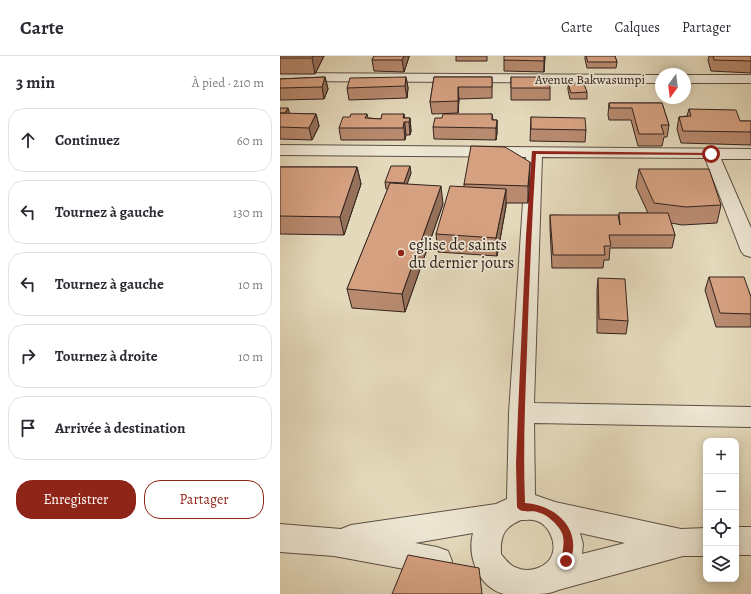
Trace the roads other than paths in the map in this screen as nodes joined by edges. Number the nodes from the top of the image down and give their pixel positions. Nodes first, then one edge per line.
1 (280, 77) edge
2 (655, 79) edge
3 (691, 79) edge
4 (751, 79) edge
5 (280, 150) edge
6 (534, 152) junction
7 (711, 154) junction
8 (751, 154) edge
9 (751, 251) edge
10 (521, 413) junction
11 (751, 417) edge
12 (511, 511) junction
13 (552, 514) junction
14 (280, 538) edge
15 (739, 541) edge
16 (751, 541) edge
17 (334, 542) junction
18 (694, 542) edge
19 (494, 571) junction
20 (556, 576) junction
21 (525, 590) edge

1 - 2 street, Avenue Bakwasumpi
3 - 4 street
5 - 6 street
6 - 7 street
6 - 10 street
7 - 8 street
7 - 9 street
10 - 11 street
10 - 12 street
12 - 13 street
12 - 17 street
12 - 19 street
13 - 18 street
13 - 20 street
14 - 17 street
15 - 16 street
17 - 19 street
18 - 20 street
19 - 21 street
20 - 21 street

